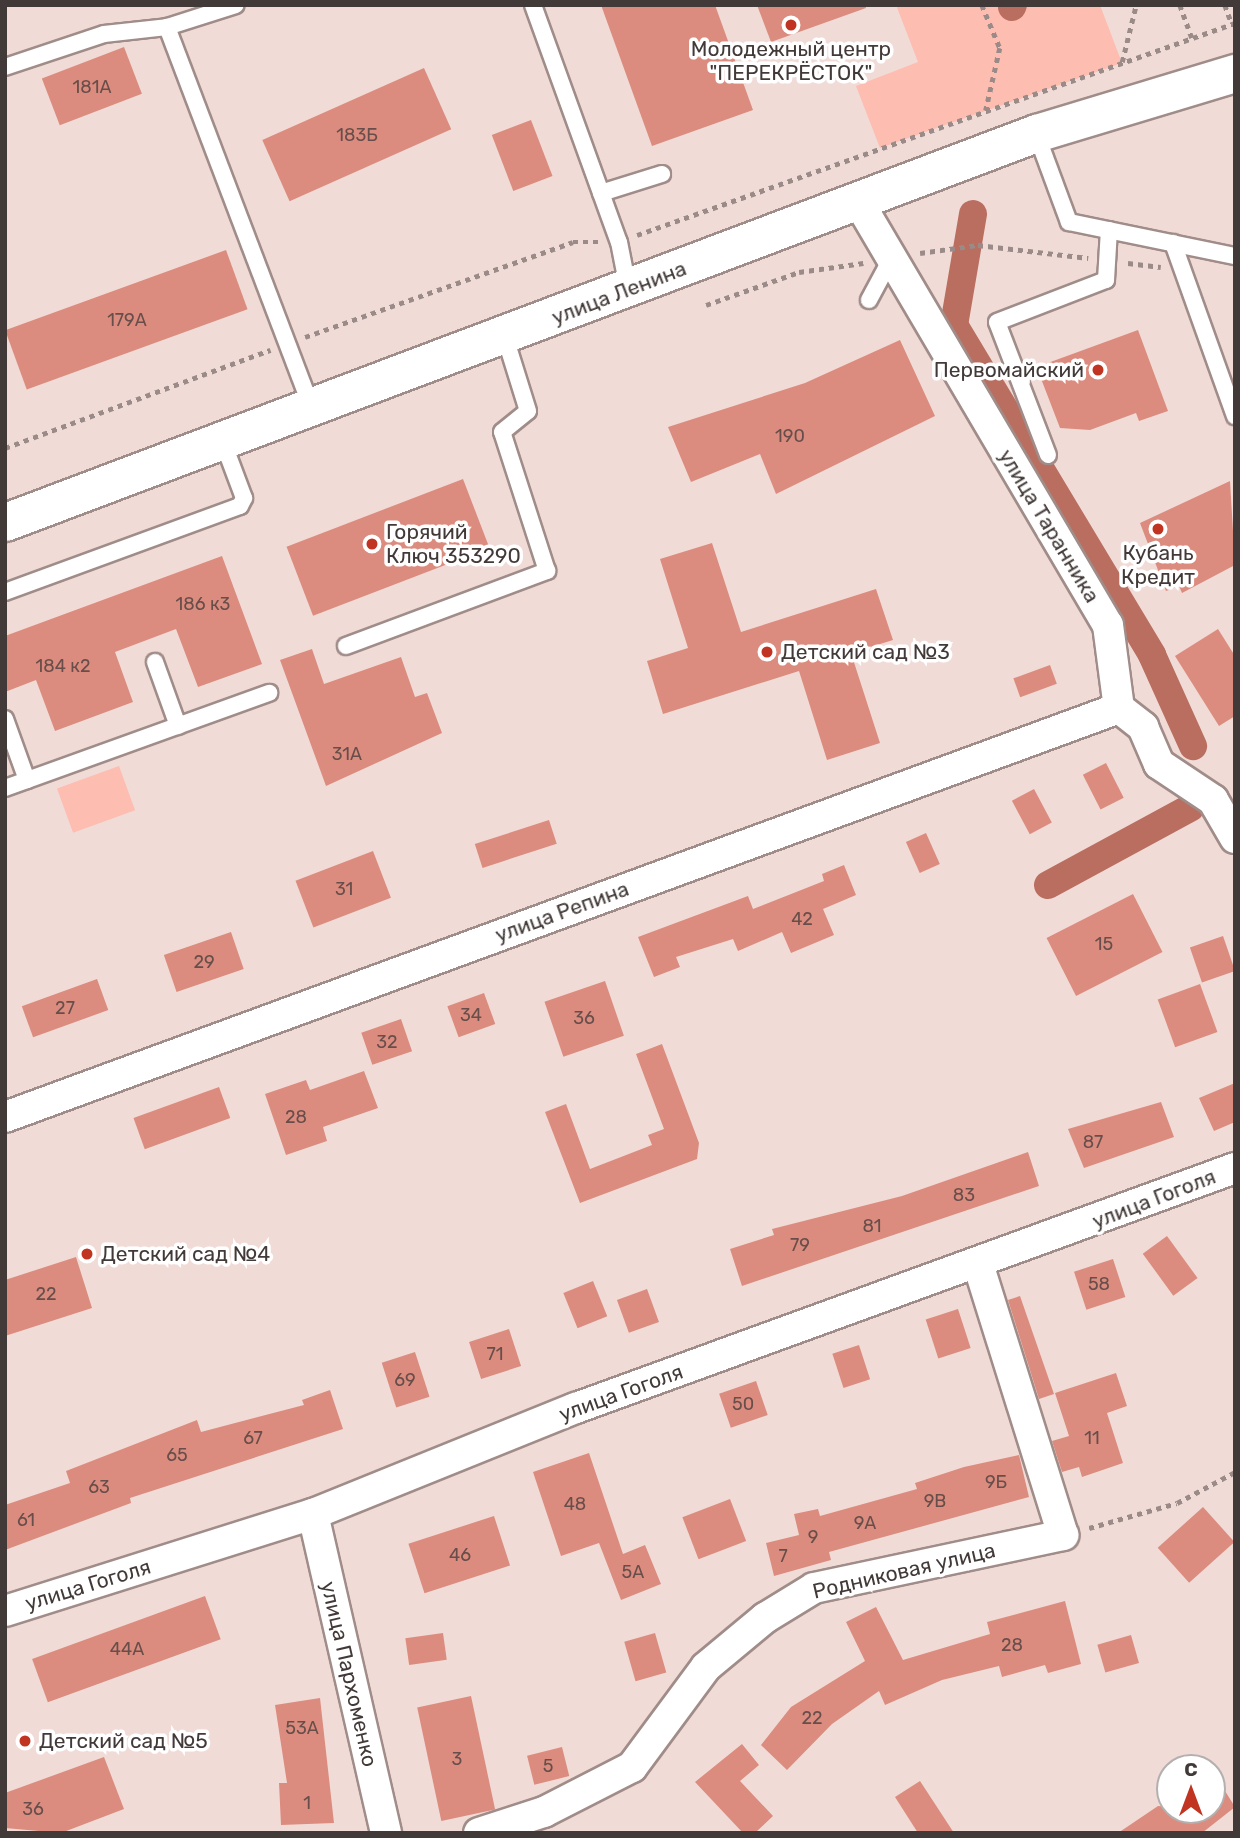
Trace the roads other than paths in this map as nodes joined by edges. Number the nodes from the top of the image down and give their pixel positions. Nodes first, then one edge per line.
1 (236, 5) edge
2 (533, 5) edge
3 (167, 27) junction
4 (5, 67) edge
5 (1235, 73) edge
6 (1036, 133) junction
7 (662, 174) dead end
8 (601, 193) junction
9 (858, 201) junction
10 (1110, 230) junction
11 (1173, 243) junction
12 (1235, 256) edge
13 (891, 259) junction
14 (628, 289) junction
15 (869, 300) dead end
16 (505, 337) junction
17 (313, 410) junction
18 (1235, 416) edge
19 (223, 442) junction
20 (1048, 455) dead end
21 (5, 522) edge
22 (5, 593) edge
23 (346, 646) dead end
24 (155, 662) dead end
25 (269, 693) dead end
26 (1119, 708) junction
27 (5, 719) edge
28 (178, 726) junction
29 (27, 780) junction
30 (5, 788) edge
31 (1235, 838) edge
32 (5, 1117) edge
33 (1235, 1168) edge
34 (978, 1264) junction
35 (313, 1514) junction
36 (5, 1611) edge
37 (386, 1833) edge
38 (480, 1833) edge

1 - 3 lane
2 - 8 lane
3 - 4 lane
3 - 17 lane
5 - 6 street, улица Ленина
6 - 9 street, улица Ленина
6 - 10 lane
7 - 8 lane
8 - 14 lane
9 - 13 street, улица Таранника
9 - 14 street, улица Ленина
10 - 11 lane
10 - 20 lane
11 - 12 lane
11 - 18 lane
13 - 15 lane
13 - 26 street, улица Таранника
14 - 16 street, улица Ленина
16 - 17 street, улица Ленина
16 - 23 lane
17 - 19 street, улица Ленина
19 - 21 street, улица Ленина
19 - 22 lane
24 - 28 lane
25 - 28 lane
26 - 31 street
26 - 32 street, улица Репина
27 - 29 lane
28 - 29 lane
29 - 30 lane
33 - 34 street, улица Гоголя
34 - 35 street, улица Гоголя
34 - 38 street, Родниковая улица
35 - 36 street, улица Гоголя
35 - 37 street, улица Пархоменко

